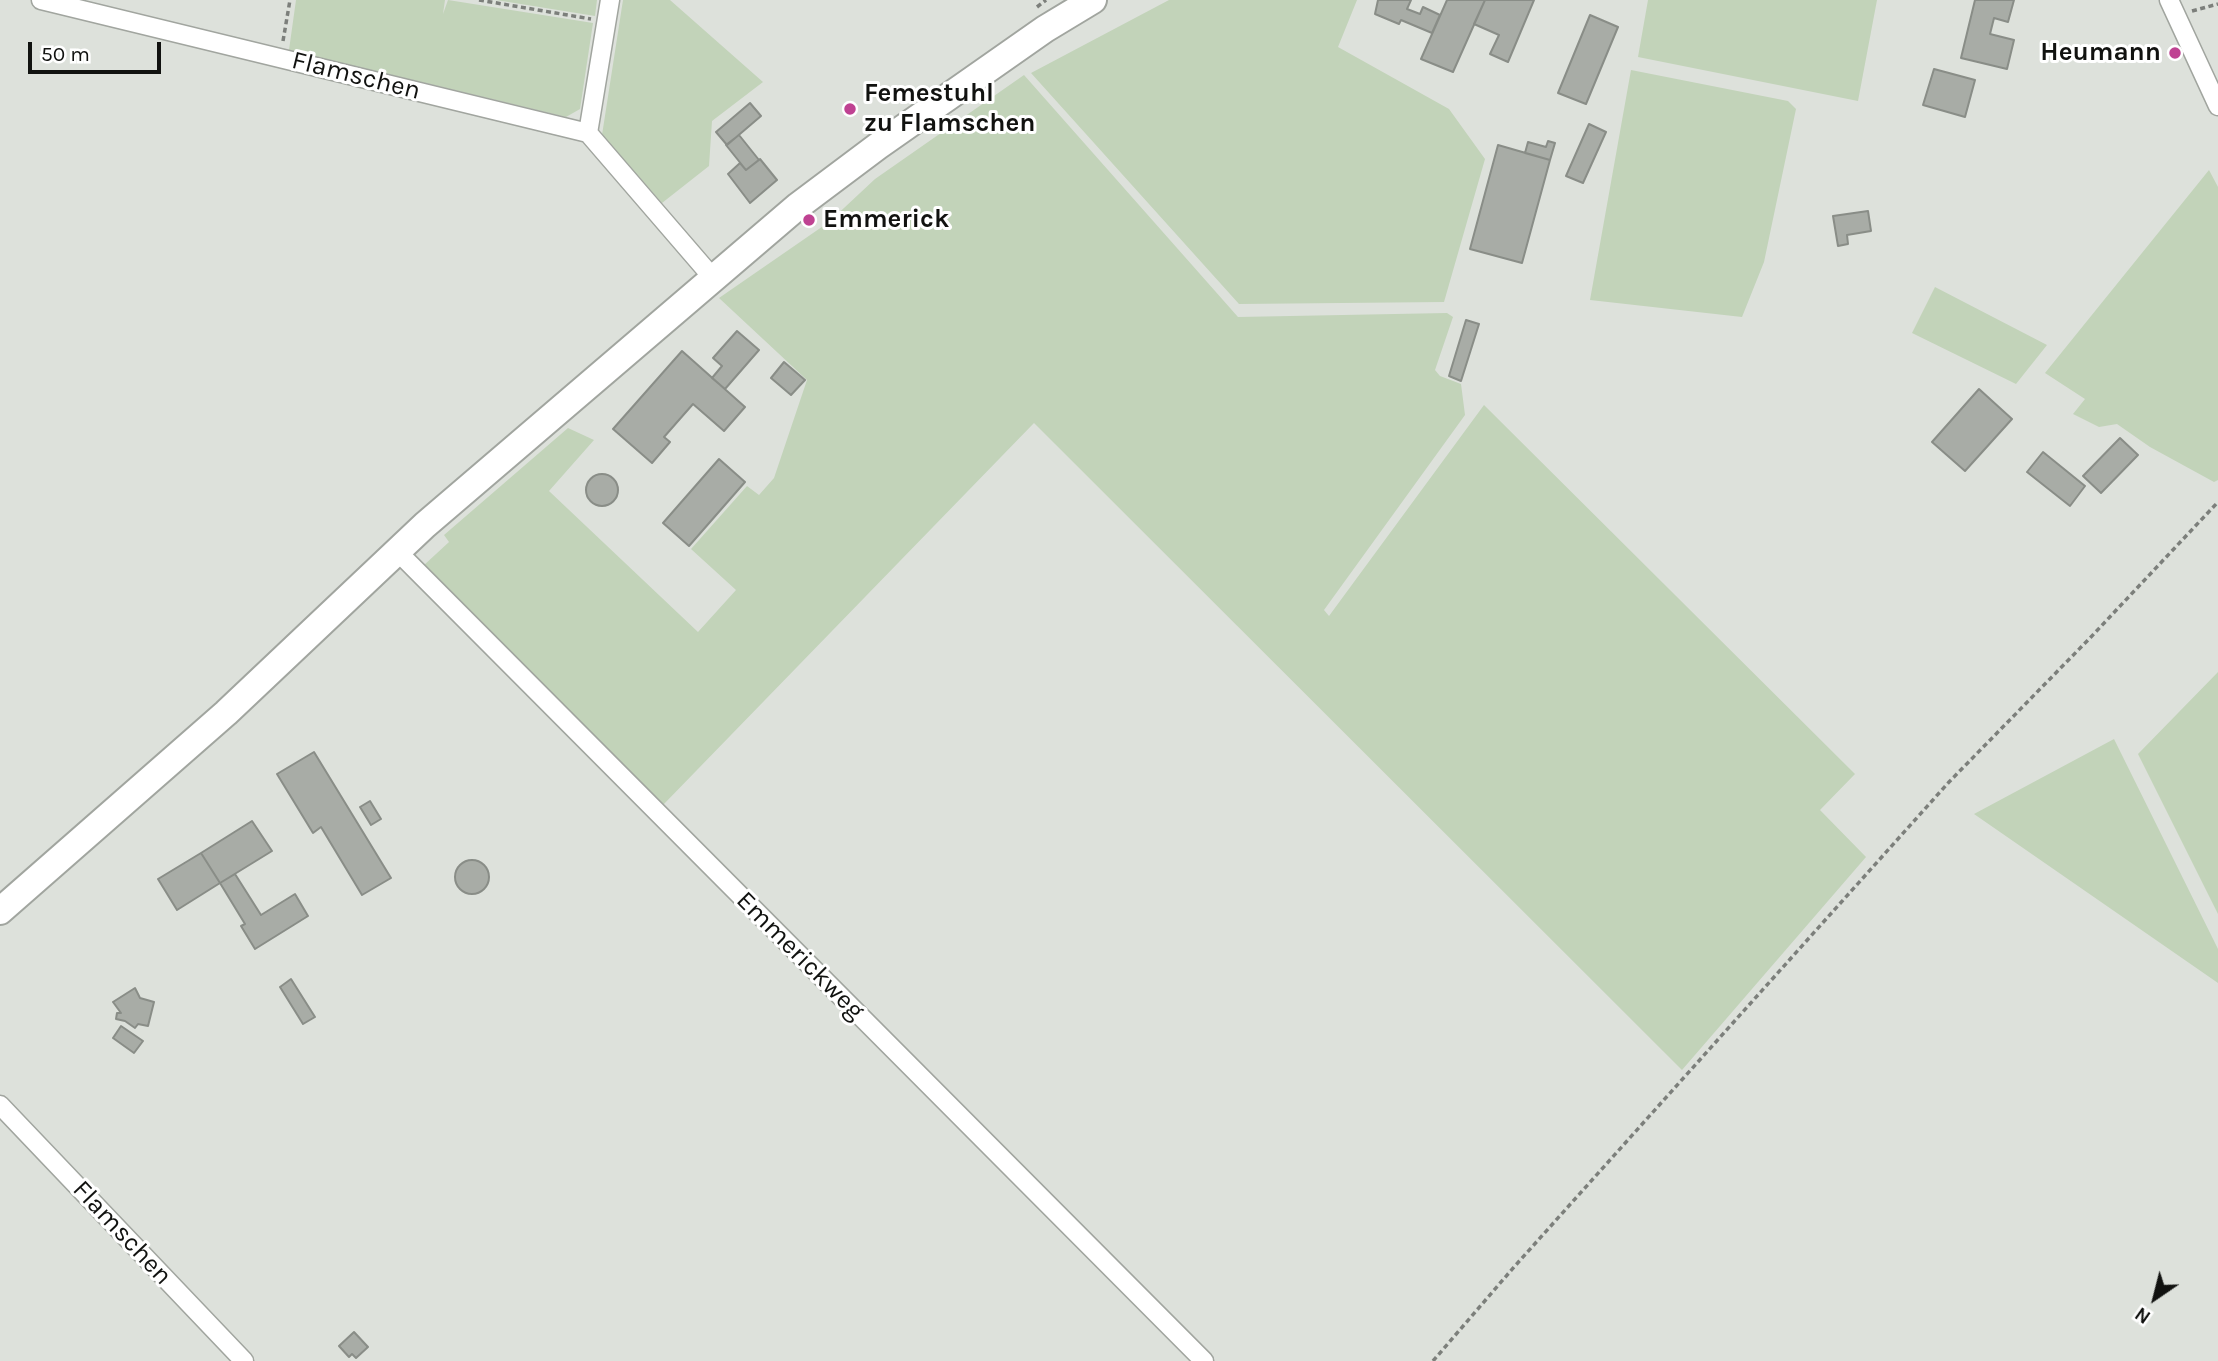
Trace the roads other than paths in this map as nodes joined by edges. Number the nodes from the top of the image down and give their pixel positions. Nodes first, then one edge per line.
1 (41, 0) edge
2 (610, 0) edge
3 (1093, 0) edge
4 (2173, 8) edge
5 (2218, 106) edge
6 (588, 133) junction
7 (713, 278) junction
8 (397, 551) junction
9 (0, 911) edge
10 (0, 1105) edge
11 (244, 1361) edge
12 (1204, 1361) edge

1 - 6 street, Flamschen
2 - 6 street
3 - 7 main road
4 - 5 street
6 - 7 street
7 - 8 main road
8 - 9 main road
8 - 12 street, Emmerickweg
10 - 11 street, Flamschen

